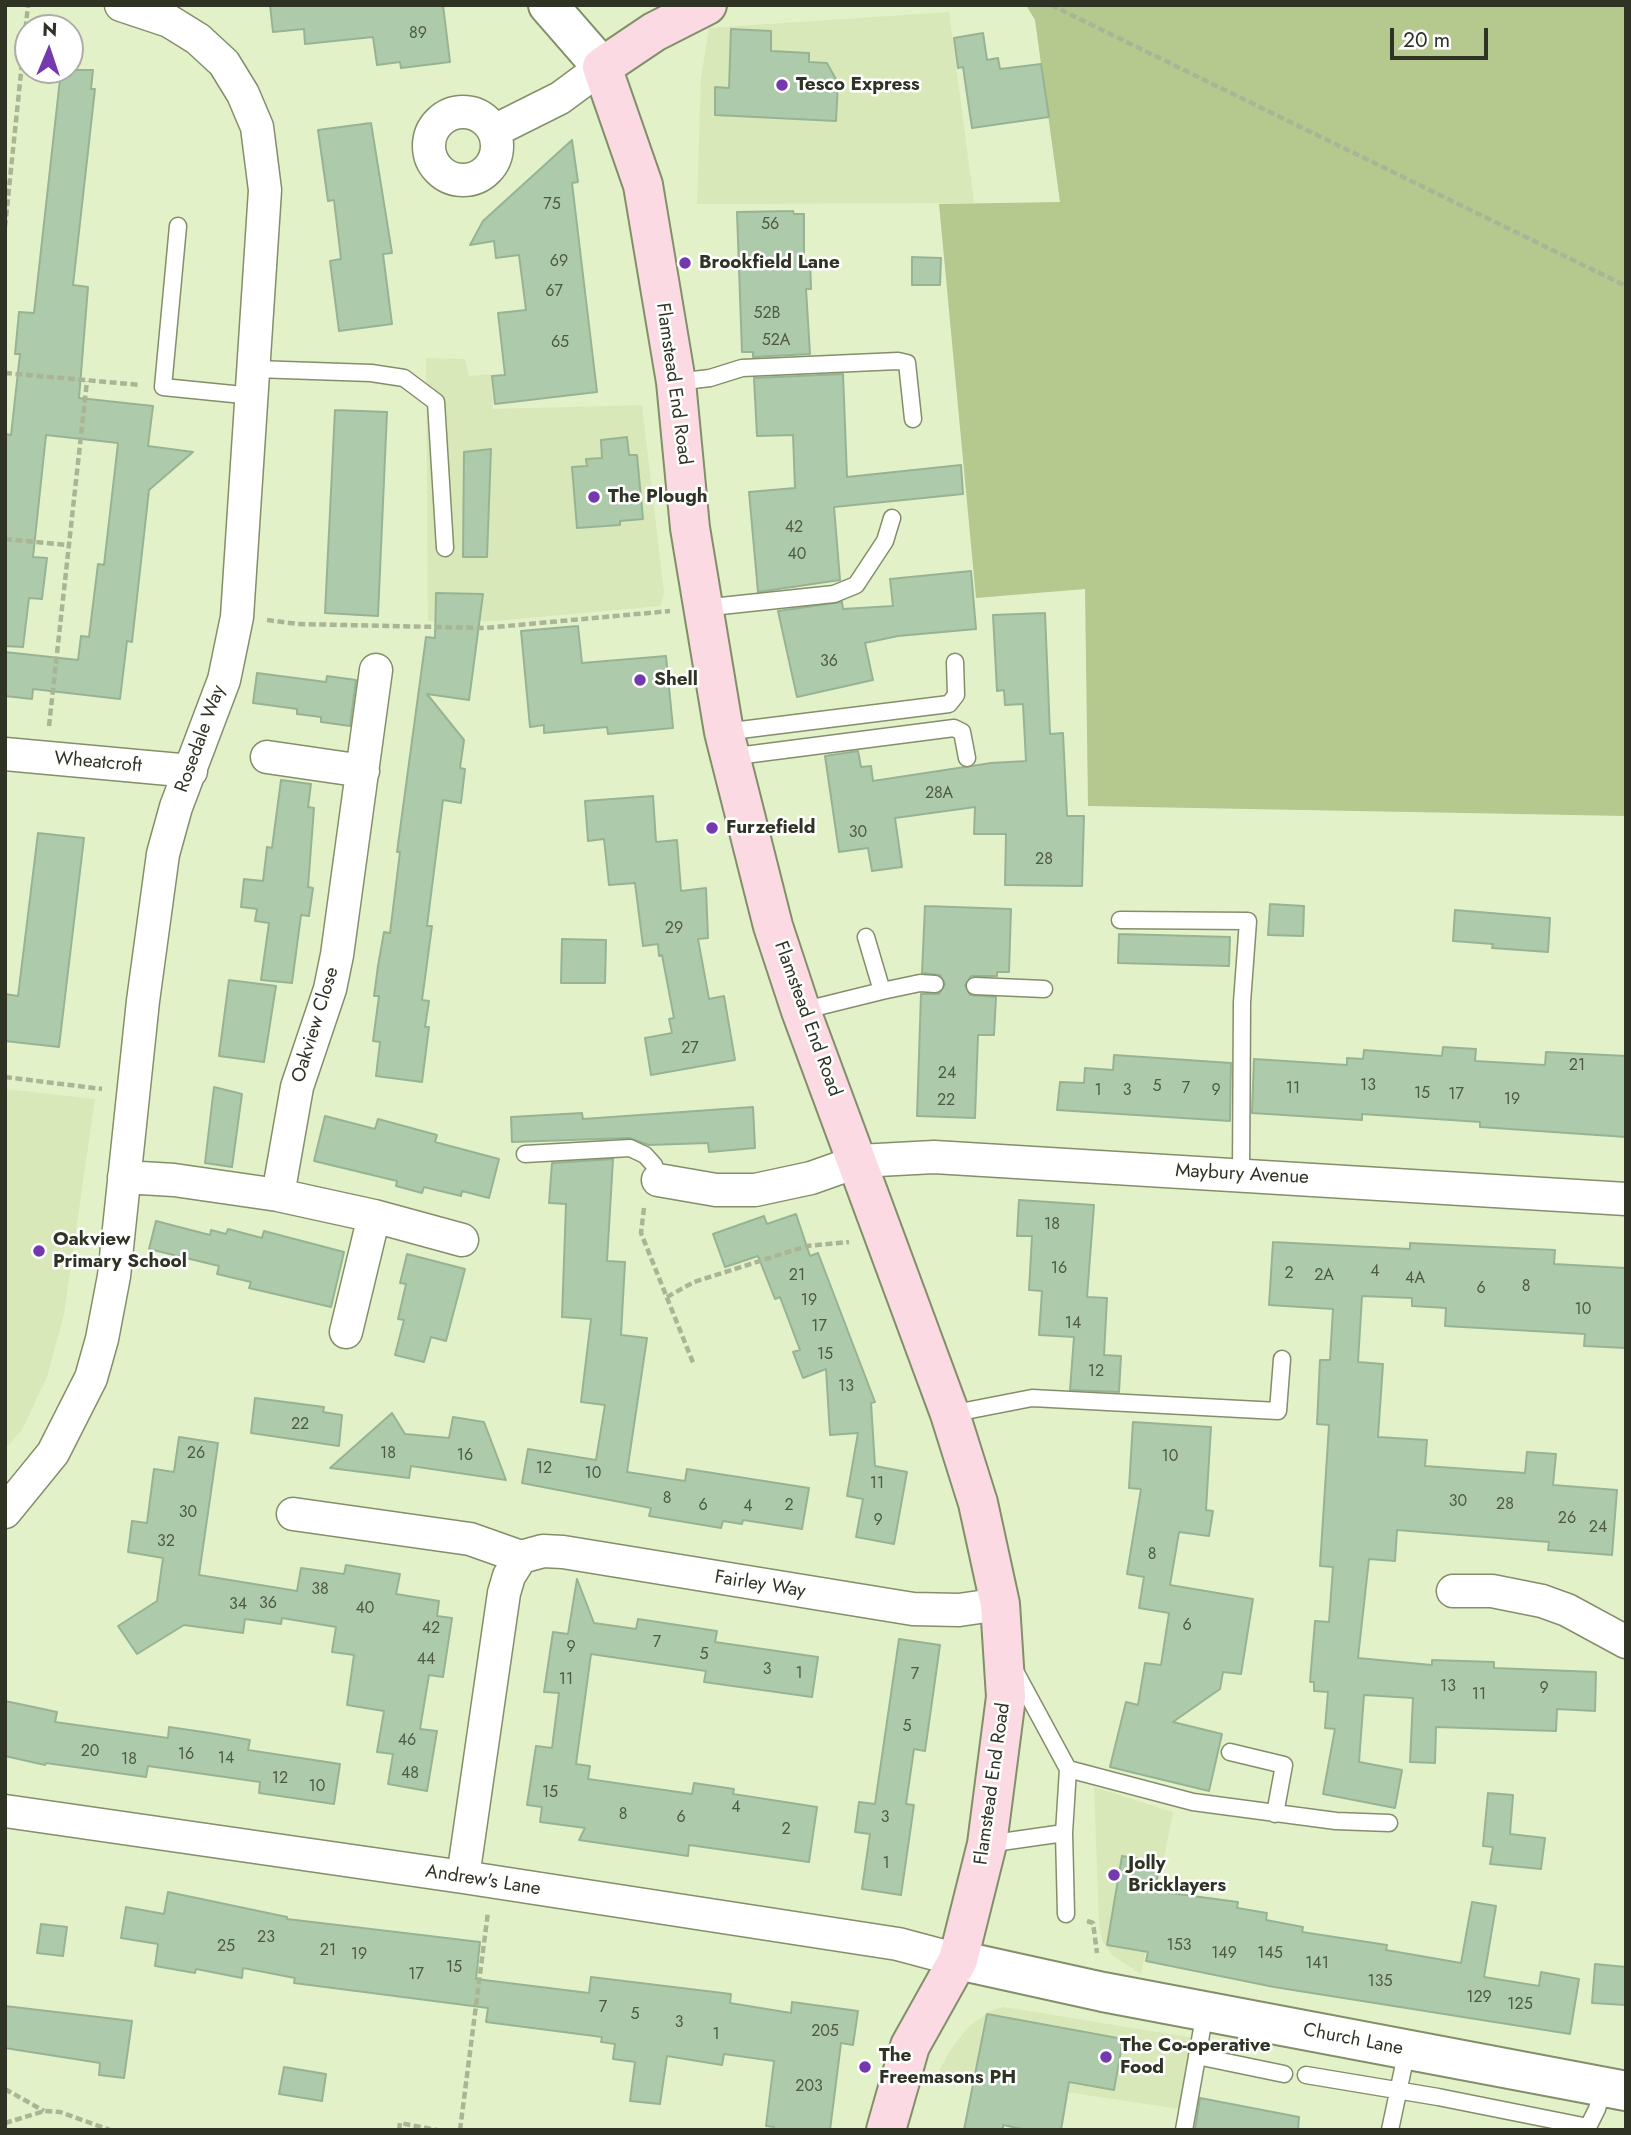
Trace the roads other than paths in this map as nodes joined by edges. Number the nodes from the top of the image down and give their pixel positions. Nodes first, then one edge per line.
1 (121, 5) edge
2 (548, 5) edge
3 (707, 5) edge
4 (602, 67) junction
5 (494, 131) dead end
6 (178, 226) dead end
7 (676, 382) junction
8 (255, 383) junction
9 (913, 419) dead end
10 (892, 519) dead end
11 (445, 548) dead end
12 (702, 608) junction
13 (955, 662) dead end
14 (376, 670) dead end
15 (726, 744) junction
16 (5, 754) edge
17 (267, 757) dead end
18 (967, 758) dead end
19 (191, 771) junction
20 (363, 771) junction
21 (1120, 920) dead end
22 (866, 937) dead end
23 (934, 984) dead end
24 (975, 986) dead end
25 (1044, 989) dead end
26 (883, 991) junction
27 (801, 1010) junction
28 (526, 1154) dead end
29 (859, 1161) junction
30 (651, 1167) joint
31 (1241, 1175) junction
32 (124, 1177) junction
33 (278, 1195) junction
34 (1626, 1199) edge
35 (374, 1216) junction
36 (462, 1240) dead end
37 (346, 1332) dead end
38 (1282, 1359) dead end
39 (950, 1414) junction
40 (5, 1512) edge
41 (293, 1514) dead end
42 (521, 1558) junction
43 (1453, 1591) dead end
44 (1000, 1604) junction
45 (1626, 1642) edge
46 (1002, 1646) junction
47 (1230, 1752) dead end
48 (1068, 1769) junction
49 (5, 1811) edge
50 (1275, 1814) junction
51 (1389, 1823) dead end
52 (1064, 1833) junction
53 (987, 1844) junction
54 (478, 1880) junction
55 (1066, 1914) road end
56 (958, 1960) junction
57 (1205, 2012) junction
58 (1407, 2050) junction
59 (1197, 2056) junction
60 (1284, 2074) dead end
61 (1306, 2075) dead end
62 (1614, 2089) edge
63 (1398, 2091) junction
64 (886, 2130) edge
65 (1184, 2130) edge
66 (1390, 2130) edge

1 - 8 street, Rosedale Way
2 - 4 street
3 - 4 main road
4 - 5 street
4 - 7 main road, Flamstead End Road
6 - 8 lane
7 - 9 lane
7 - 12 main road, Flamstead End Road
8 - 11 lane
8 - 19 street, Rosedale Way
10 - 12 lane
12 - 15 main road, Flamstead End Road
13 - 15 lane
14 - 20 street, Oakview Close
15 - 18 lane
15 - 27 main road, Flamstead End Road
16 - 19 street, Wheatcroft
17 - 20 street
19 - 32 street, Rosedale Way
20 - 33 street, Oakview Close
21 - 31 lane
22 - 26 lane
23 - 26 lane
24 - 25 lane
26 - 27 lane
27 - 29 main road, Flamstead End Road
28 - 30 lane
29 - 30 street
29 - 31 street, Maybury Avenue
29 - 39 main road, Flamstead End Road
31 - 34 street, Maybury Avenue
32 - 33 street
32 - 40 street, Rosedale Way
33 - 35 street
35 - 36 street
35 - 37 street
38 - 39 lane
39 - 44 main road, Flamstead End Road
41 - 42 street
42 - 44 street, Fairley Way
42 - 54 street
43 - 45 street
44 - 46 main road, Flamstead End Road
46 - 48 lane
46 - 53 main road, Flamstead End Road
47 - 50 lane
48 - 50 lane
48 - 52 lane
49 - 54 street, Andrew's Lane
50 - 51 lane
52 - 53 lane
52 - 55 lane
53 - 56 main road, Flamstead End Road
54 - 56 street, Andrew's Lane
56 - 57 street, Church Lane
56 - 64 main road, Flamstead End Road
57 - 58 street, Church Lane
57 - 59 lane
58 - 62 street, Church Lane
58 - 63 lane
59 - 60 lane
59 - 65 lane
61 - 63 lane
62 - 63 lane
63 - 66 lane

